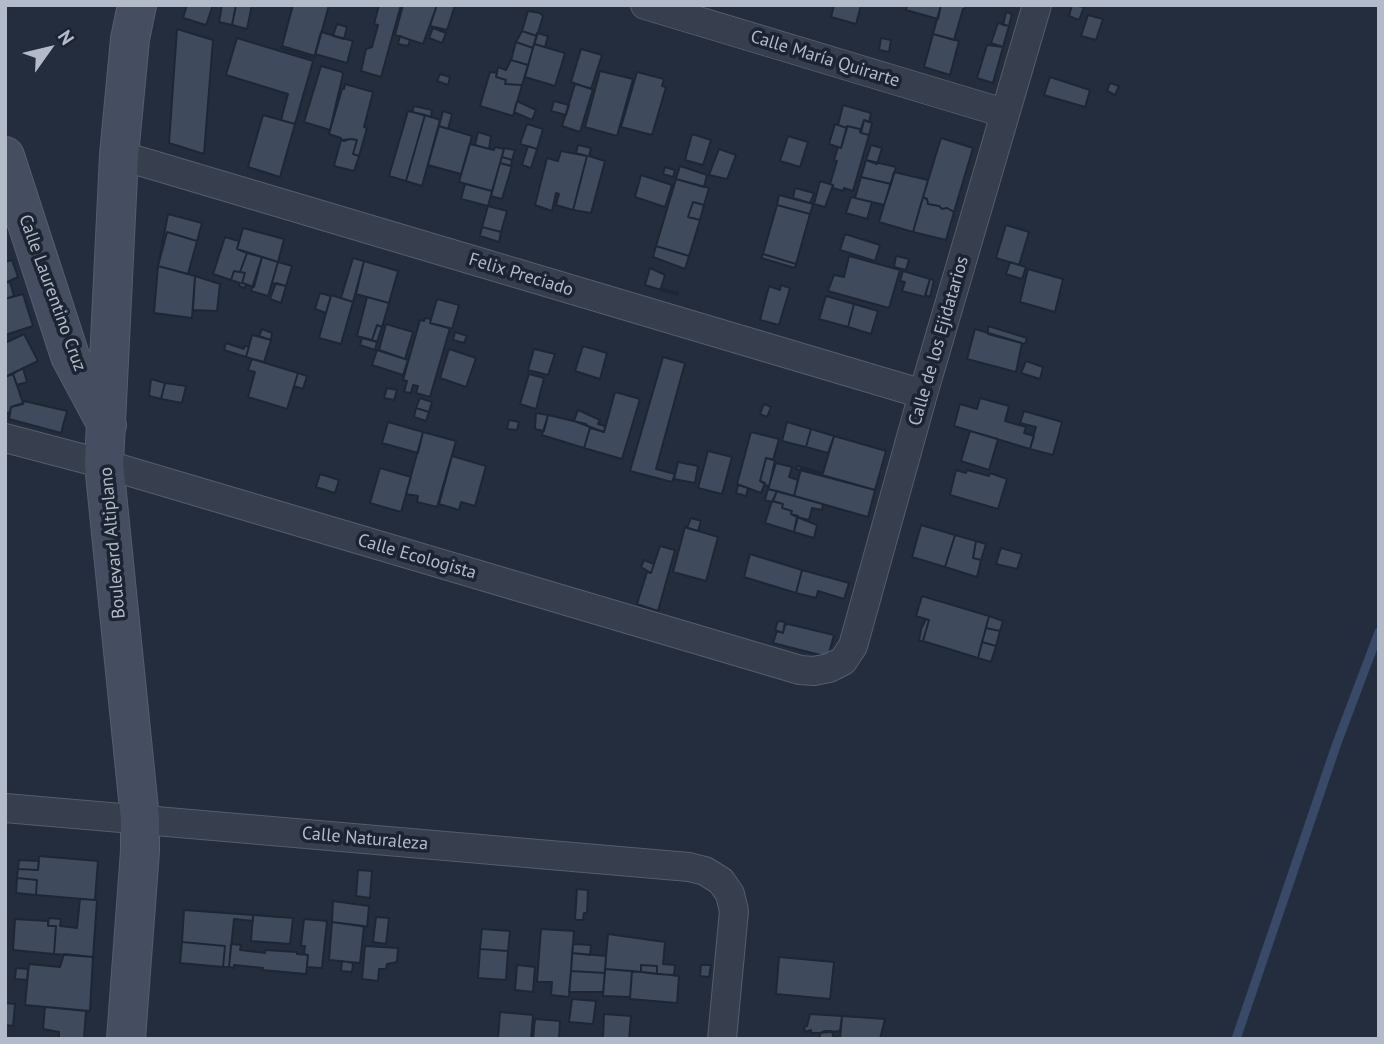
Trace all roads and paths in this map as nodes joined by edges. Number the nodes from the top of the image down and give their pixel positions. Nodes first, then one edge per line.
1 (137, 5) edge
2 (645, 5) edge
3 (1037, 5) edge
4 (1004, 113) junction
5 (119, 155) junction
6 (5, 156) edge
7 (923, 394) junction
8 (107, 426) junction
9 (5, 438) edge
10 (104, 464) junction
11 (829, 668) joint
12 (5, 808) edge
13 (139, 819) junction
14 (126, 1039) edge
15 (722, 1039) edge

1 - 5 street, Boulevard Altiplano
2 - 4 street, Calle María Quirarte
3 - 4 street, Calle de los Ejidatarios
4 - 7 street, Calle de los Ejidatarios
5 - 7 street, Felix Preciado
5 - 8 street, Boulevard Altiplano
6 - 8 street, Calle Laurentino Cruz
7 - 11 street, Calle de los Ejidatarios
8 - 10 street, Boulevard Altiplano
9 - 10 street, Calle Ecologista
10 - 11 street, Calle Ecologista
10 - 13 street, Boulevard Altiplano
12 - 13 street, Calle Naturaleza
13 - 14 street, Boulevard Altiplano
13 - 15 street, Calle Naturaleza

